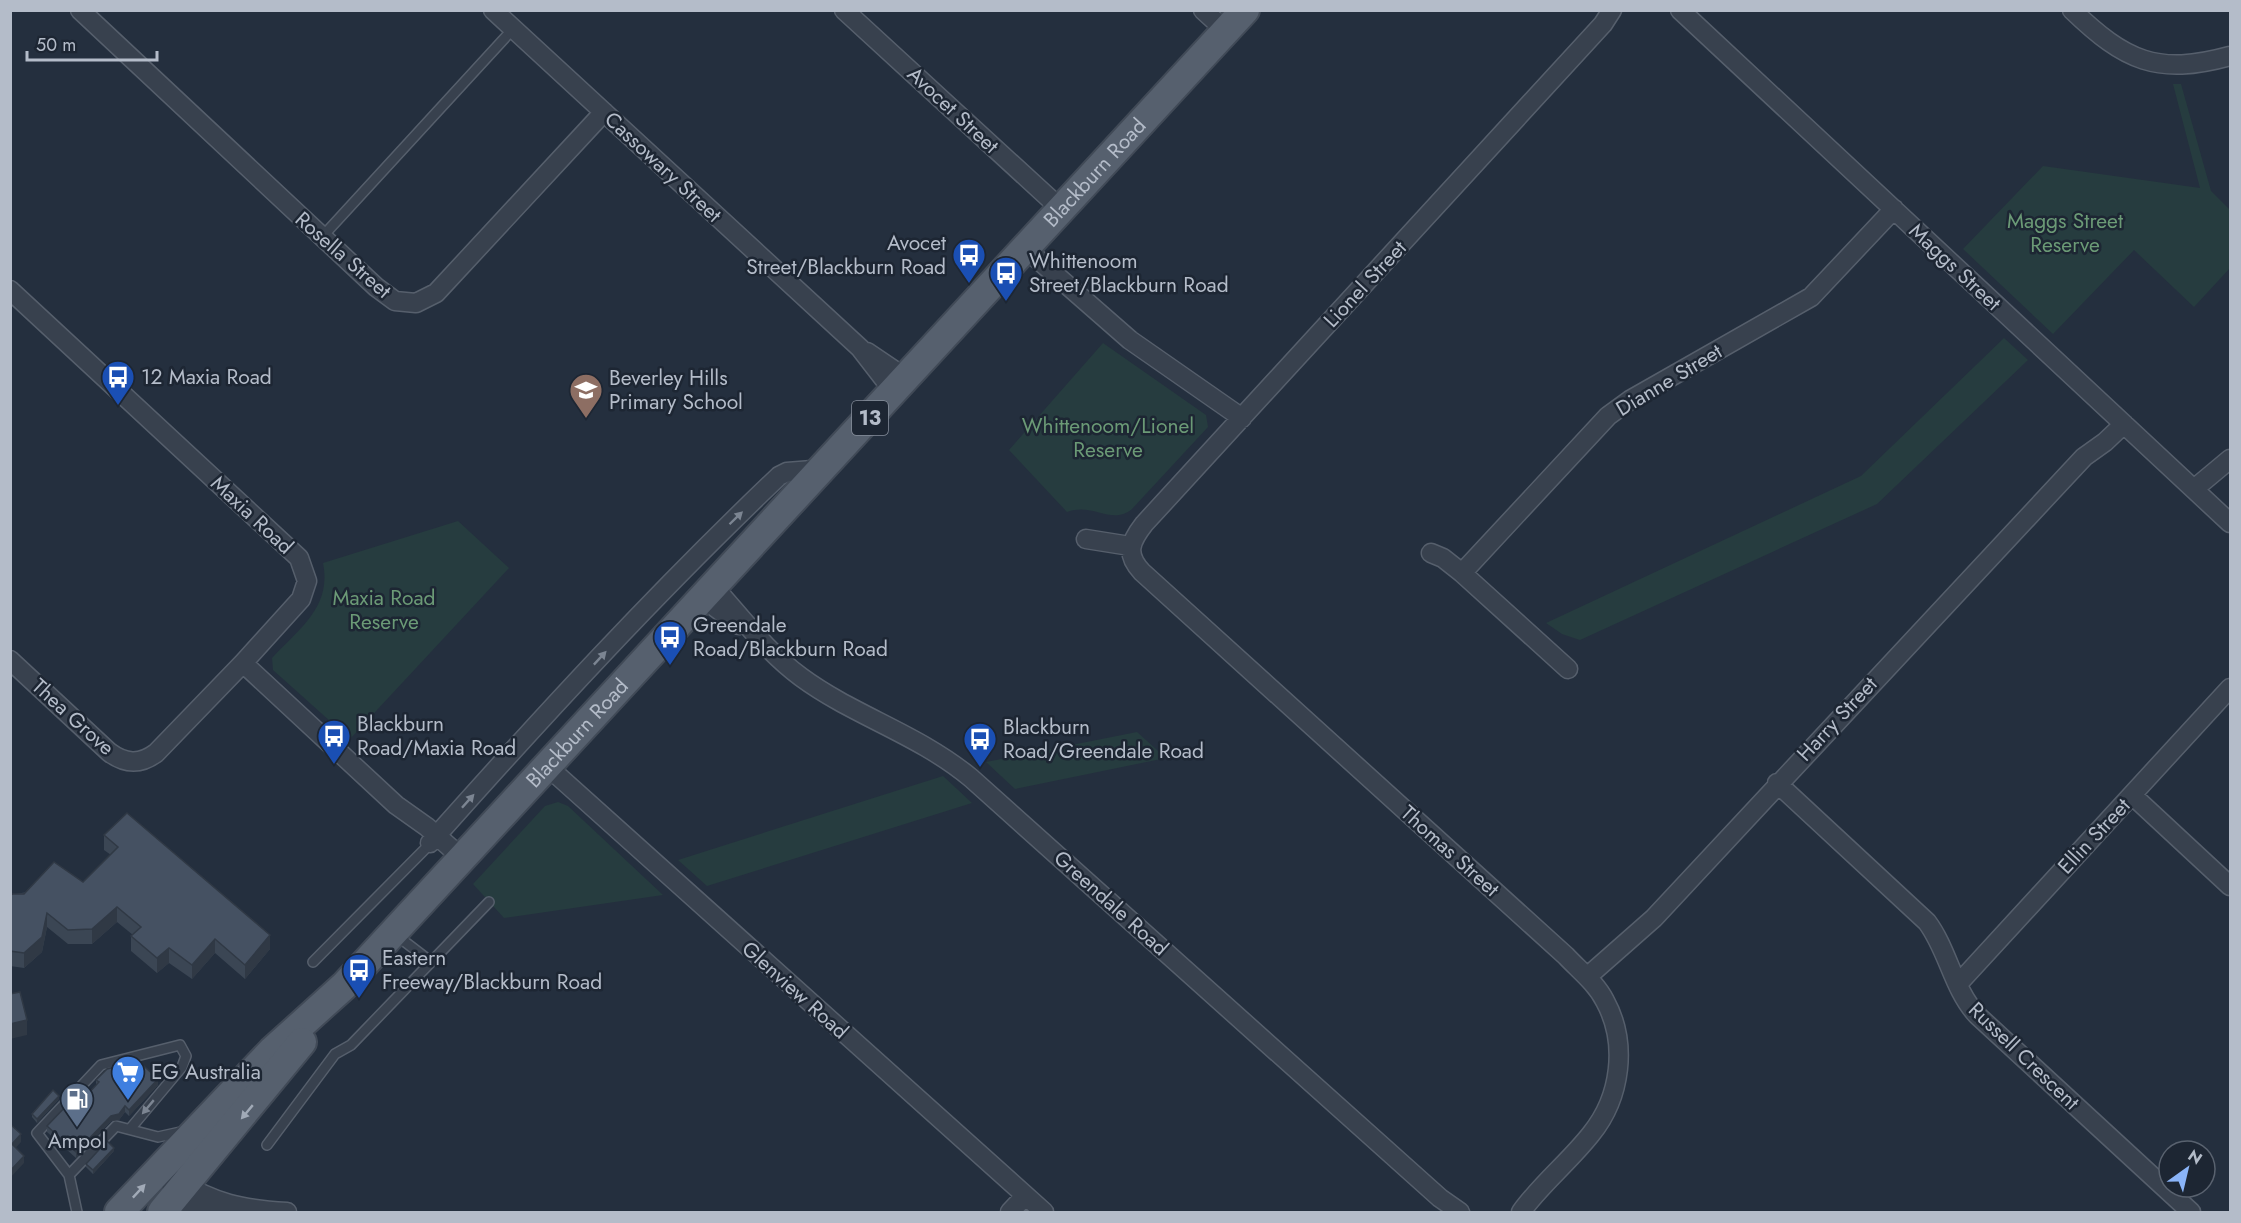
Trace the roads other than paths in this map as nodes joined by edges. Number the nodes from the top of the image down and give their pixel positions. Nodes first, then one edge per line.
1 (80, 10) edge
2 (493, 10) edge
3 (844, 10) edge
4 (1203, 10) edge
5 (1245, 10) edge
6 (1622, 10) edge
7 (1680, 10) edge
8 (2072, 10) edge
9 (1608, 17) edge
10 (513, 29) junction
11 (1226, 31) junction
12 (2230, 56) edge
13 (604, 112) junction
14 (1894, 209) junction
15 (1062, 210) junction
16 (321, 238) junction
17 (1026, 249) junction
18 (10, 290) edge
19 (900, 385) junction
20 (1242, 418) junction
21 (2119, 420) junction
22 (2230, 459) edge
23 (825, 468) junction
24 (2230, 469) edge
25 (2200, 495) junction
26 (2230, 523) edge
27 (1086, 539) dead end
28 (1130, 546) junction
29 (1431, 553) dead end
30 (1462, 573) junction
31 (709, 593) junction
32 (243, 663) junction
33 (13, 668) edge
34 (1569, 669) dead end
35 (2230, 688) edge
36 (547, 766) junction
37 (1777, 783) junction
38 (2132, 795) junction
39 (433, 840) junction
40 (457, 863) junction
41 (2230, 886) edge
42 (489, 902) dead end
43 (393, 933) junction
44 (430, 961) junction
45 (313, 962) dead end
46 (1587, 977) junction
47 (1958, 984) junction
48 (332, 998) junction
49 (200, 1127) junction
50 (130, 1129) junction
51 (267, 1145) dead end
52 (159, 1169) junction
53 (69, 1175) junction
54 (175, 1197) edge
55 (1440, 1198) junction
56 (1526, 1205) edge
57 (1032, 1206) edge
58 (250, 1210) junction
59 (77, 1212) edge
60 (119, 1212) edge
61 (217, 1212) edge
62 (230, 1212) edge
63 (287, 1212) edge
64 (1010, 1212) edge
65 (1452, 1212) edge
66 (1460, 1212) edge
67 (1512, 1212) edge
68 (2191, 1212) edge

1 - 16 street, Rosella Street
2 - 10 street, Cassowary Street
3 - 15 street, Avocet Street
4 - 11 street
5 - 11 main road, Blackburn Road / 13
6 - 9 street, Lionel Street
7 - 14 street, Maggs Street
8 - 12 street
9 - 20 street, Lionel Street
10 - 13 street, Cassowary Street
10 - 16 lane
11 - 15 main road, Blackburn Road / 13
13 - 16 street, Rosella Street
13 - 19 street, Cassowary Street
14 - 21 street, Maggs Street
14 - 30 street, Dianne Street
15 - 17 main road, Blackburn Road / 13
17 - 19 main road, Blackburn Road / 13
17 - 20 street
18 - 32 street, Maxia Road
19 - 23 main road, Blackburn Road / 13
20 - 28 street, Lionel Street
21 - 25 street, Maggs Street
21 - 37 street, Harry Street
22 - 25 street
23 - 31 main road, Blackburn Road / 13
39 -> 23 street, Blackburn Road
24 - 25 street
25 - 26 street, Maggs Street
27 - 28 street
28 - 46 street, Thomas Street
29 - 30 street
30 - 34 street
31 - 36 main road, Blackburn Road / 13
31 - 55 street, Greendale Road
32 - 33 street, Thea Grove
32 - 39 street
35 - 38 street, Ellin Street
36 - 40 main road, Blackburn Road / 13
36 - 57 street, Glenview Road
37 - 46 street, Harry Street
37 - 47 street, Russell Crescent
38 - 41 street
38 - 47 street, Ellin Street
39 - 40 street
39 - 45 lane
40 - 43 main road, Blackburn Road / 13
42 - 44 lane
43 - 44 lane
43 - 48 main road, Blackburn Road / 13
44 - 51 lane
46 - 56 street, Thomas Street
47 - 68 street, Russell Crescent
48 - 49 main road, Blackburn Road / 13
48 -> 54 main road, Blackburn Road / 13
49 - 50 lane
49 - 52 main road, Blackburn Road / 13
50 - 53 lane
53 -> 50 lane
52 - 54 street
60 -> 52 main road, Blackburn Road / 13
53 - 59 lane
54 - 58 street
54 - 61 street
55 - 65 street, Greendale Road
55 - 66 street, Greendale Road
56 - 67 street, Thomas Street
57 - 64 street
58 - 62 street
58 - 63 street

